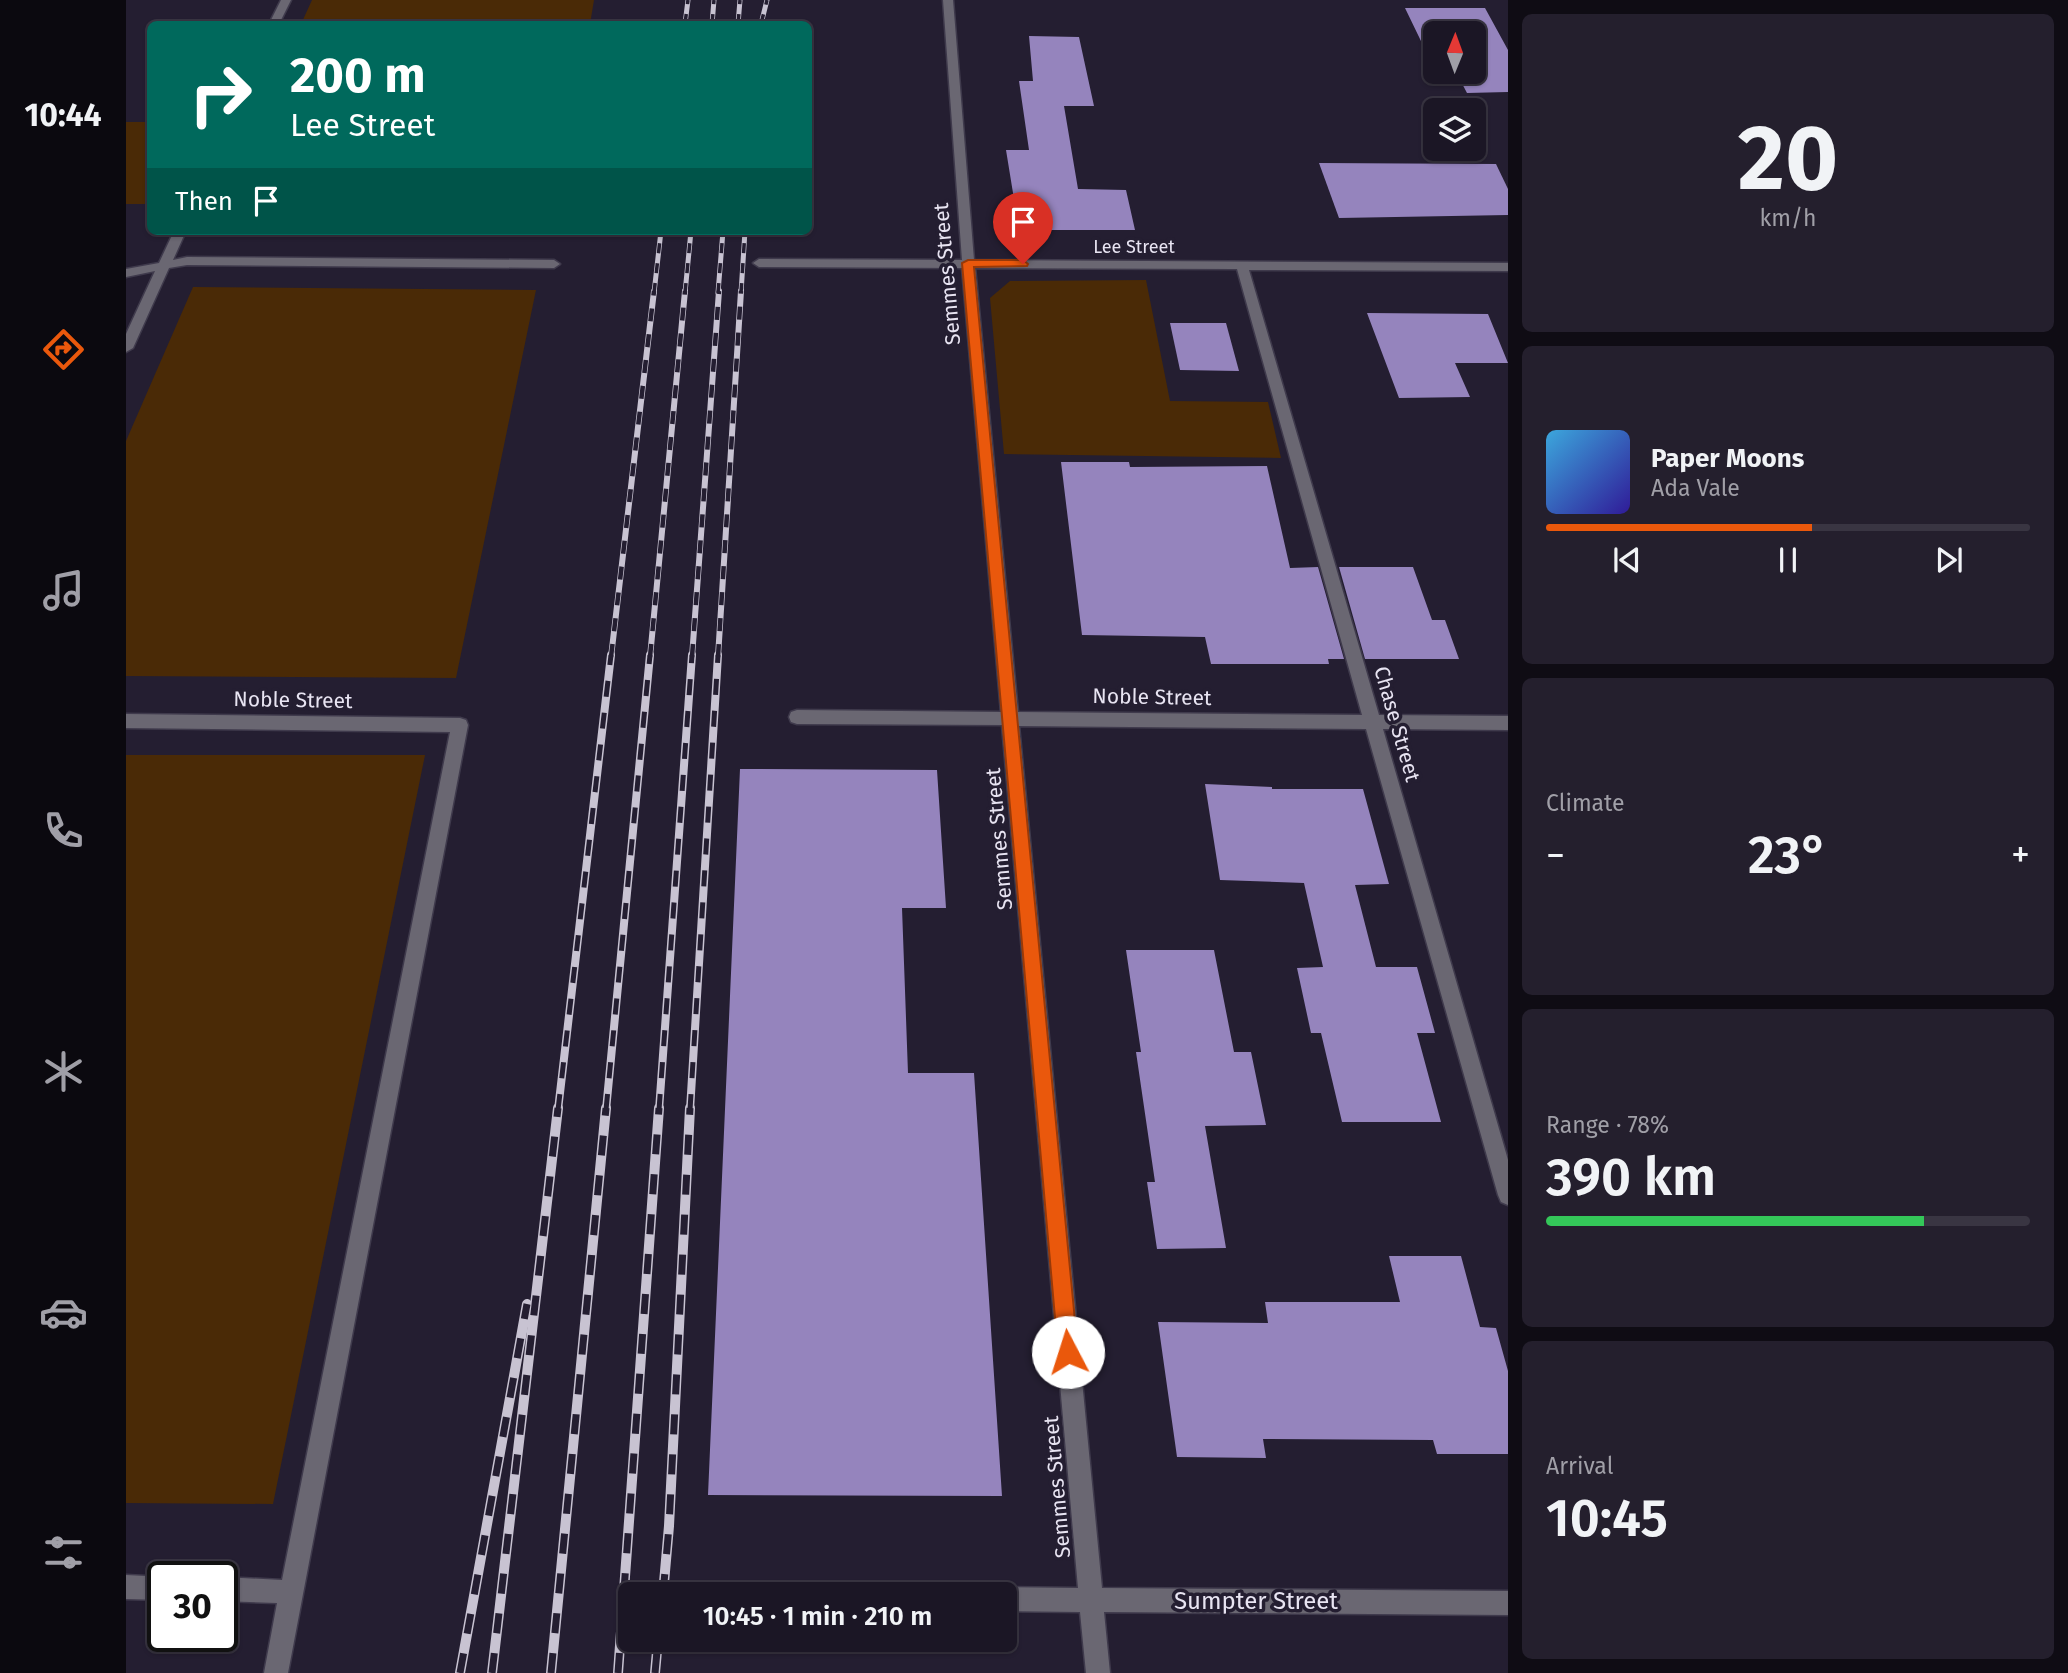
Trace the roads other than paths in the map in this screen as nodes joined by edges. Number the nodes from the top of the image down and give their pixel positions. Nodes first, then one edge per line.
1 (286, 0) edge
2 (948, 0) edge
3 (276, 21) edge
4 (178, 235) edge
5 (759, 263) dead end
6 (968, 263) junction
7 (164, 264) junction
8 (554, 264) dead end
9 (1242, 266) junction
10 (1508, 267) edge
11 (126, 273) edge
12 (126, 348) edge
13 (796, 717) dead end
14 (1010, 718) junction
15 (126, 721) edge
16 (1373, 722) junction
17 (1508, 723) edge
18 (1508, 1195) edge
19 (126, 1587) edge
20 (147, 1588) edge
21 (238, 1590) edge
22 (292, 1592) junction
23 (1017, 1599) edge
24 (1090, 1599) junction
25 (1508, 1603) edge
26 (276, 1673) edge
27 (1098, 1673) edge

1 - 3 street
2 - 6 street, Semmes Street
4 - 7 street
5 - 6 street, Lee Street
6 - 9 street, Lee Street
6 - 14 street, Semmes Street
7 - 8 street
7 - 11 street
7 - 12 street
9 - 10 street, Lee Street
9 - 16 street, Chase Street
13 - 14 street, Noble Street
14 - 16 street, Noble Street
14 - 24 street, Semmes Street
15 - 22 street, Noble Street
16 - 17 street, Noble Street
16 - 18 street, Chase Street
19 - 20 street
21 - 22 street
22 - 26 street
23 - 24 street, Sumpter Street
24 - 25 street, Sumpter Street
24 - 27 street, Semmes Street

